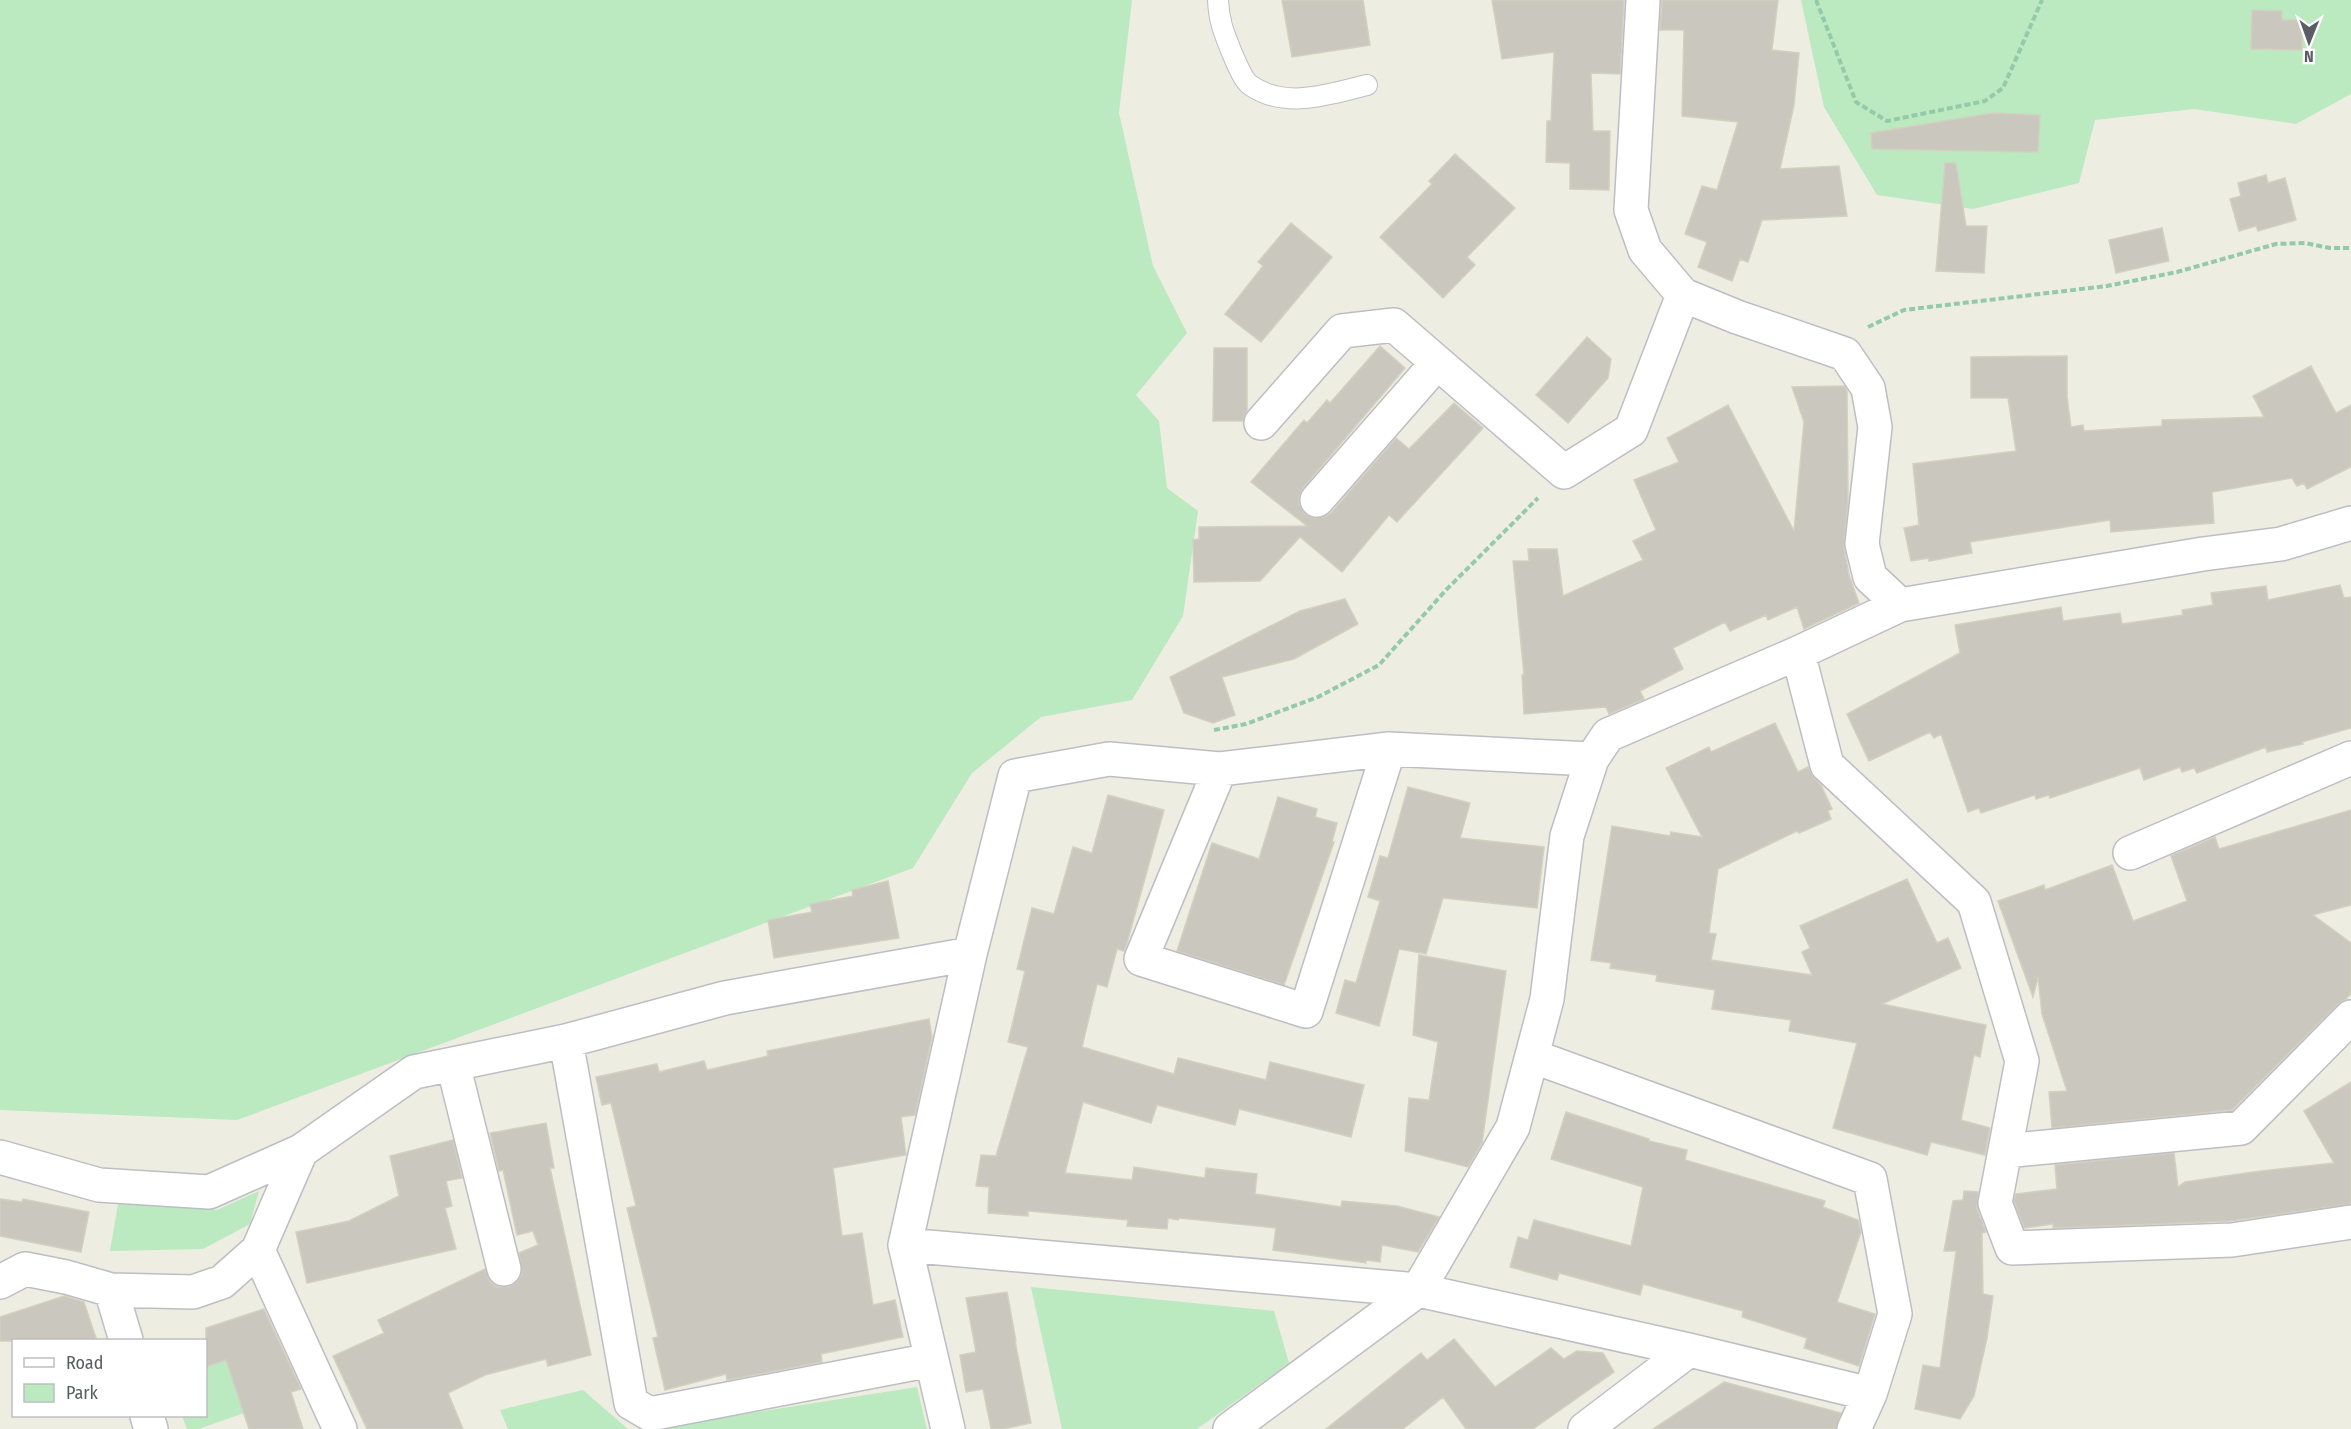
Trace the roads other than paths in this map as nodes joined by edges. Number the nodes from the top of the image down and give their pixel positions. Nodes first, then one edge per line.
1 (1218, 0) edge
2 (1643, 0) edge
3 (1367, 85) dead end
4 (1683, 296) junction
5 (1437, 363) junction
6 (1261, 423) dead end
7 (1317, 500) dead end
8 (2351, 523) edge
9 (1900, 605) junction
10 (1798, 652) junction
11 (1389, 749) junction
12 (2351, 758) edge
13 (1592, 759) junction
14 (1220, 769) junction
15 (2130, 853) dead end
16 (970, 954) junction
17 (2351, 1017) edge
18 (566, 1041) junction
19 (1532, 1056) junction
20 (453, 1064) junction
21 (301, 1151) junction
22 (2005, 1151) junction
23 (0, 1157) edge
24 (2351, 1222) edge
25 (905, 1245) junction
26 (258, 1250) junction
27 (504, 1269) dead end
28 (8, 1272) edge
29 (111, 1290) junction
30 (1418, 1290) junction
31 (125, 1339) edge
32 (1689, 1350) junction
33 (931, 1360) junction
34 (1870, 1394) junction
35 (339, 1429) edge
36 (948, 1429) edge
37 (1230, 1429) edge
38 (1585, 1429) edge
39 (1854, 1429) edge

1 - 3 lane
2 - 4 street
4 - 5 street
4 - 9 street
5 - 6 street
5 - 7 street
8 - 9 street
9 - 10 street
10 - 13 street
10 - 22 street
11 - 13 street
11 - 14 street
11 - 14 street
12 - 15 street
13 - 19 street
14 - 16 street
16 - 18 street
16 - 25 street
17 - 22 street
18 - 20 street
18 - 33 street
19 - 30 street
19 - 34 street
20 - 21 street
20 - 27 street
21 - 23 street
21 - 26 street
22 - 24 street
25 - 30 street
25 - 33 street
26 - 29 street
26 - 35 street
28 - 29 street
29 - 31 street
30 - 32 street
30 - 37 street
32 - 34 street
32 - 38 street
33 - 36 street
34 - 39 street

